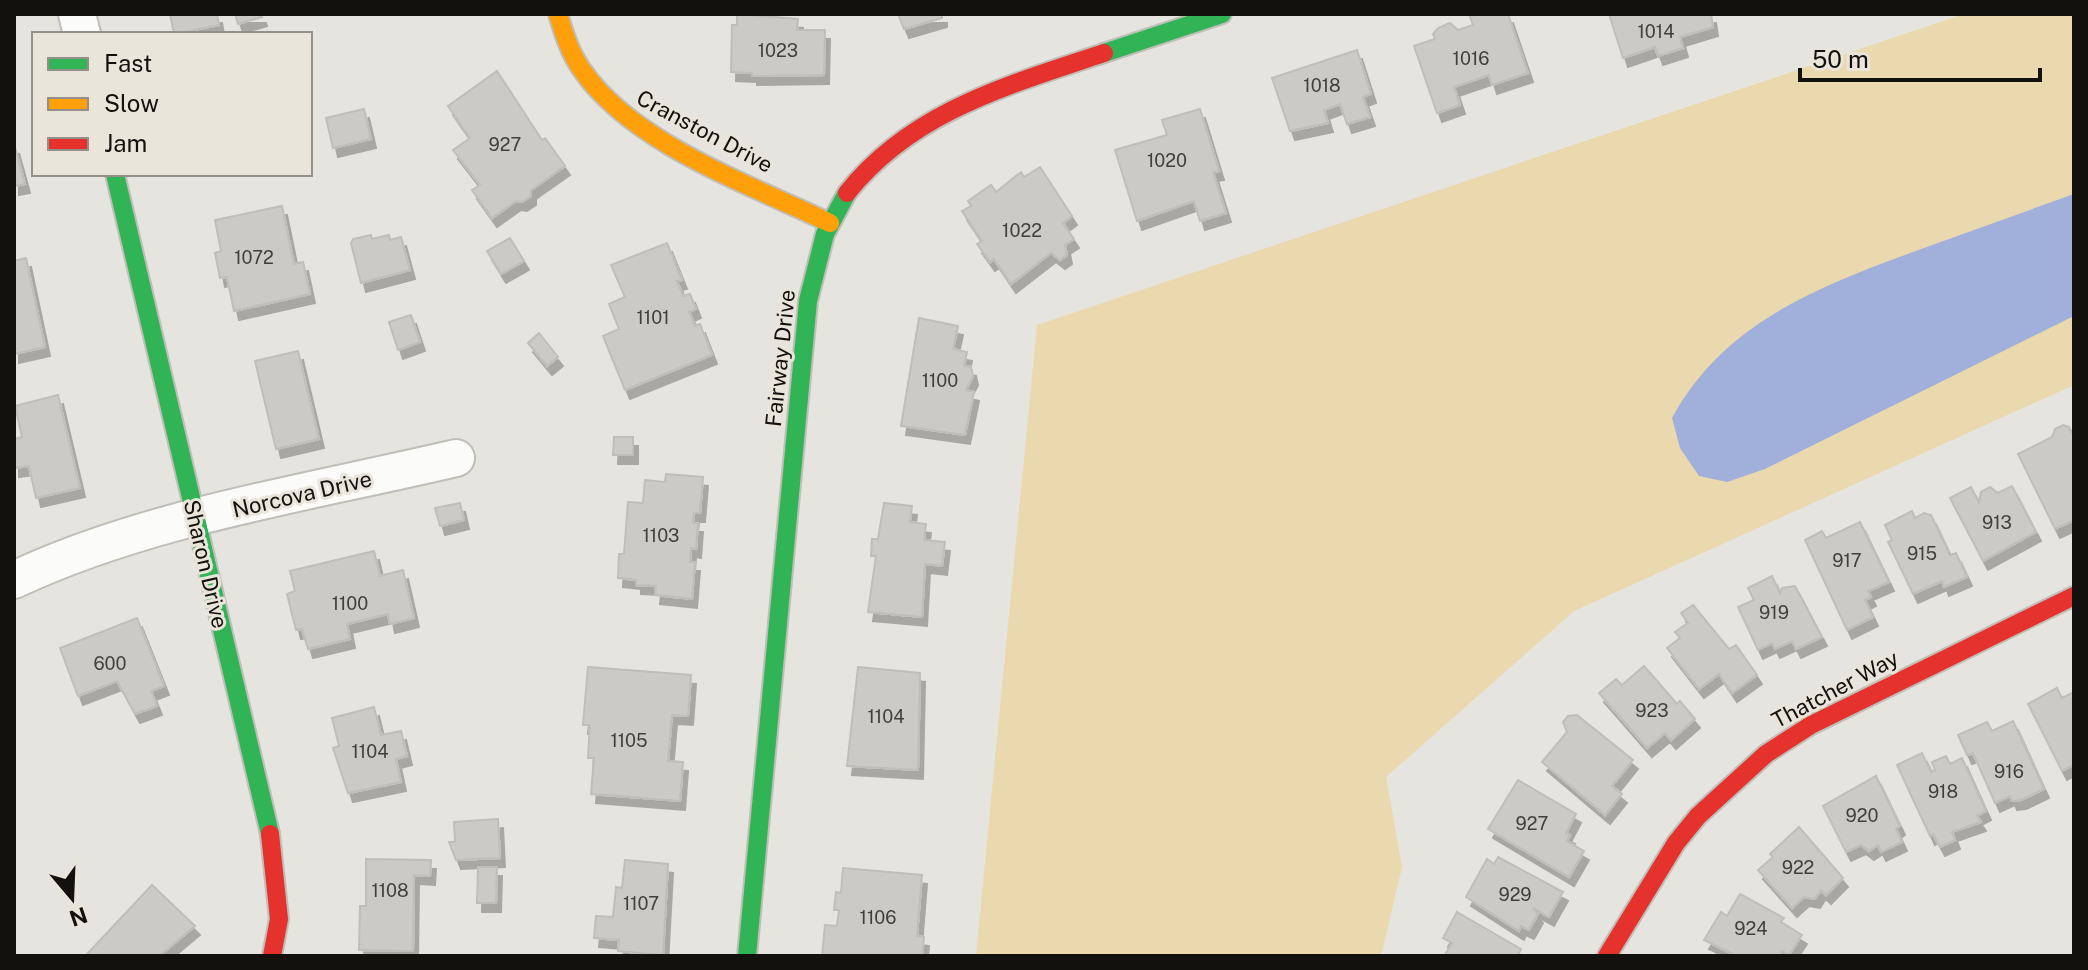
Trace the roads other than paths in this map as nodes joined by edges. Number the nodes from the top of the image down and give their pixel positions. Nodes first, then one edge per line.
1 (558, 14) edge
2 (1222, 14) edge
3 (115, 176) edge
4 (830, 223) junction
5 (456, 458) dead end
6 (196, 519) junction
7 (14, 580) edge
8 (2074, 596) edge
9 (272, 956) edge
10 (747, 956) edge
11 (1607, 956) edge

1 - 4 street, Cranston Drive
2 - 4 street, Fairway Drive
3 - 6 street, Sharon Drive
4 - 10 street, Fairway Drive
5 - 6 street, Norcova Drive
6 - 7 street, Norcova Drive
6 - 9 street, Sharon Drive
8 - 11 street, Thatcher Way

